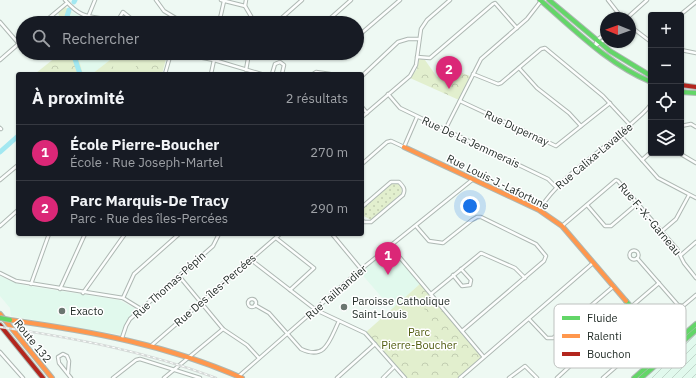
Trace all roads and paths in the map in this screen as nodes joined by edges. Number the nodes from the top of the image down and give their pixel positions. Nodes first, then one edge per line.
1 (95, 0) edge
2 (156, 0) edge
3 (222, 0) edge
4 (246, 0) edge
5 (302, 0) edge
6 (351, 0) edge
7 (400, 0) edge
8 (450, 0) edge
9 (541, 0) edge
10 (549, 0) edge
11 (608, 0) edge
12 (647, 0) edge
13 (66, 1) edge
14 (696, 2) edge
15 (246, 6) junction
16 (617, 12) edge
17 (634, 12) edge
18 (684, 12) edge
19 (50, 16) edge
20 (86, 16) edge
21 (88, 16) edge
22 (121, 16) edge
23 (128, 16) edge
24 (172, 16) edge
25 (220, 16) edge
26 (251, 16) edge
27 (284, 16) edge
28 (333, 16) edge
29 (0, 22) edge
30 (517, 28) junction
31 (636, 30) edge
32 (364, 31) edge
33 (418, 39) junction
34 (648, 40) edge
35 (16, 42) edge
36 (599, 42) junction
37 (16, 46) edge
38 (595, 46) junction
39 (684, 51) edge
40 (696, 53) edge
41 (417, 57) junction
42 (0, 60) edge
43 (169, 60) edge
44 (214, 60) joint
45 (248, 60) edge
46 (519, 68) junction
47 (246, 70) junction
48 (166, 72) edge
49 (211, 72) edge
50 (254, 72) edge
51 (273, 72) edge
52 (282, 72) edge
53 (364, 74) edge
54 (473, 74) junction
55 (648, 75) edge
56 (648, 81) edge
57 (684, 85) edge
58 (696, 87) edge
59 (684, 92) edge
60 (696, 93) edge
61 (388, 94) junction
62 (460, 100) junction
63 (610, 103) junction
64 (648, 108) edge
65 (364, 109) edge
66 (367, 113) junction
67 (364, 115) edge
68 (417, 117) junction
69 (684, 124) edge
70 (630, 125) junction
71 (581, 126) junction
72 (696, 127) edge
73 (445, 130) junction
74 (620, 135) junction
75 (404, 147) junction
76 (648, 155) edge
77 (684, 156) edge
78 (642, 160) junction
79 (365, 161) edge
80 (696, 163) edge
81 (16, 167) edge
82 (0, 180) edge
83 (472, 180) junction
84 (556, 187) junction
85 (689, 195) junction
86 (696, 198) edge
87 (638, 203) junction
88 (364, 204) edge
89 (586, 205) junction
90 (539, 210) junction
91 (16, 212) edge
92 (364, 222) edge
93 (0, 226) edge
94 (416, 226) junction
95 (562, 226) junction
96 (662, 231) junction
97 (48, 236) edge
98 (84, 236) edge
99 (124, 236) edge
100 (177, 236) edge
101 (218, 236) edge
102 (334, 236) edge
103 (276, 238) joint
104 (696, 242) edge
105 (391, 247) junction
106 (681, 255) junction
107 (638, 258) dead end
108 (250, 259) junction
109 (594, 263) junction
110 (361, 269) junction
111 (461, 269) junction
112 (0, 273) edge
113 (454, 275) junction
114 (178, 276) junction
115 (525, 278) junction
116 (696, 278) edge
117 (659, 283) junction
118 (31, 284) junction
119 (614, 286) junction
120 (60, 289) junction
121 (290, 290) junction
122 (83, 293) junction
123 (431, 294) junction
124 (696, 295) edge
125 (123, 298) junction
126 (201, 302) junction
127 (593, 304) edge
128 (629, 304) edge
129 (635, 304) edge
130 (677, 304) edge
131 (685, 304) edge
132 (255, 305) dead end
133 (141, 309) junction
134 (316, 310) junction
135 (0, 314) edge
136 (0, 318) edge
137 (529, 319) junction
138 (339, 321) junction
139 (696, 324) edge
140 (0, 326) edge
141 (224, 329) junction
142 (696, 330) edge
143 (462, 331) junction
144 (288, 333) junction
145 (686, 334) edge
146 (554, 336) edge
147 (686, 337) edge
148 (122, 338) junction
149 (375, 344) junction
150 (149, 346) junction
151 (0, 352) edge
152 (189, 357) junction
153 (483, 357) junction
154 (259, 358) junction
155 (394, 367) junction
156 (568, 368) edge
157 (614, 368) edge
158 (648, 368) edge
159 (650, 368) edge
160 (174, 370) junction
161 (68, 373) junction
162 (240, 377) edge
163 (23, 378) edge
164 (42, 378) edge
165 (52, 378) edge
166 (71, 378) edge
167 (113, 378) edge
168 (164, 378) edge
169 (200, 378) edge
170 (336, 378) edge
171 (383, 378) edge
172 (405, 378) edge
173 (460, 378) edge
174 (509, 378) edge
175 (537, 378) edge
176 (557, 378) edge
177 (602, 378) edge
178 (634, 378) edge
179 (641, 378) edge

1 - 21 street
2 - 24 street
3 - 15 street
3 - 25 street
4 - 15 street
5 - 27 street
6 - 28 street
7 - 32 street
8 - 33 street
9 - 30 street
9 - 38 main road
10 - 36 main road
11 - 16 street
12 - 17 street
13 - 19 street
13 - 20 street
14 - 18 street
15 - 26 street
22 - 23 street
29 - 35 street
30 - 41 street
30 - 54 street
31 - 34 street
33 - 41 street
33 - 53 street
36 - 38 street
36 - 55 main road
37 - 42 street
38 - 56 main road
39 - 40 street
41 - 61 street
43 - 48 street
44 - 47 street
44 - 49 street
45 - 47 street
46 - 54 street
46 - 63 street
46 - 71 street
47 - 50 street
51 - 52 street
54 - 62 street
57 - 58 main road
59 - 60 main road
61 - 66 street
61 - 68 street, Rue De La Jemmerais
62 - 71 street, Rue Dupernay
62 - 73 street
63 - 70 street
63 - 71 street, Rue Dupernay
64 - 70 street, Rue Calixa-Lavallée
65 - 66 street
66 - 67 street
68 - 73 street, Rue De La Jemmerais
68 - 75 street
69 - 72 street
70 - 74 street, Rue Calixa-Lavallée
73 - 84 street, Rue De La Jemmerais
74 - 78 street
74 - 84 street, Rue Calixa-Lavallée
75 - 79 street
75 - 83 main road, Rue Louis-J.-Lafortune
76 - 78 street
77 - 80 street
78 - 85 street
81 - 82 street
83 - 90 main road, Rue Louis-J.-Lafortune
83 - 94 street, Rue Tailhandier
84 - 90 street, Rue Calixa-Lavallée
85 - 86 street
85 - 96 street
87 - 89 street
87 - 89 street, Rue F.-X.-Garneau
87 - 96 street, Rue F.-X.-Garneau
88 - 92 street
89 - 95 street, Rue F.-X.-Garneau
90 - 95 main road, Rue Louis-J.-Lafortune
91 - 93 street
94 - 105 street, Rue Tailhandier
94 - 115 street
95 - 109 main road, Rue Louis-J.-Lafortune
96 - 106 street, Rue F.-X.-Garneau
97 - 118 street
98 - 120 street
99 - 122 street
100 - 125 street
101 - 114 street, Rue Thomas-Pépin
102 - 110 street
103 - 108 street, Rue Des îles-Percées
103 - 121 street
104 - 106 street
105 - 110 street, Rue Tailhandier
105 - 123 street
106 - 116 street, Rue F.-X.-Garneau
107 - 117 street
108 - 121 street
108 - 126 street, Rue Des îles-Percées
109 - 119 main road, Rue Louis-J.-Lafortune
109 - 137 street
110 - 134 street, Rue Tailhandier
111 - 113 street
111 - 113 street
111 - 115 street
112 - 118 street
113 - 123 street
114 - 126 street
114 - 133 street, Rue Thomas-Pépin
115 - 143 street
117 - 129 street
117 - 130 street
118 - 120 street
119 - 127 street
119 - 128 main road, Rue Louis-J.-Lafortune
120 - 122 street
121 - 134 street
122 - 125 street
123 - 143 street
124 - 131 street
125 - 133 street
126 - 141 street
126 - 150 street, Rue Des îles-Percées
132 - 144 street
133 - 148 street, Rue Thomas-Pépin
134 - 138 street
134 - 144 street, Rue Tailhandier
135 - 165 main road, Route 132
136 - 148 main road, bridge
137 - 146 street
137 - 153 street
138 - 144 street
138 - 149 street
139 - 145 main road
140 - 164 main road, Route 132
141 - 152 street
141 - 154 street
142 - 147 main road
143 - 153 street
144 - 154 street, Rue Tailhandier
148 - 150 main road
149 - 155 street
149 - 170 street
150 - 152 main road
151 - 163 street
152 - 160 street
152 - 162 main road
153 - 173 street
154 - 162 street, Rue Tailhandier
155 - 171 street
155 - 172 street
156 - 176 street
157 - 177 street
158 - 178 main road
159 - 179 main road
160 - 167 street
160 - 168 street
160 - 169 street
161 - 161 street
161 - 166 street
174 - 175 street

